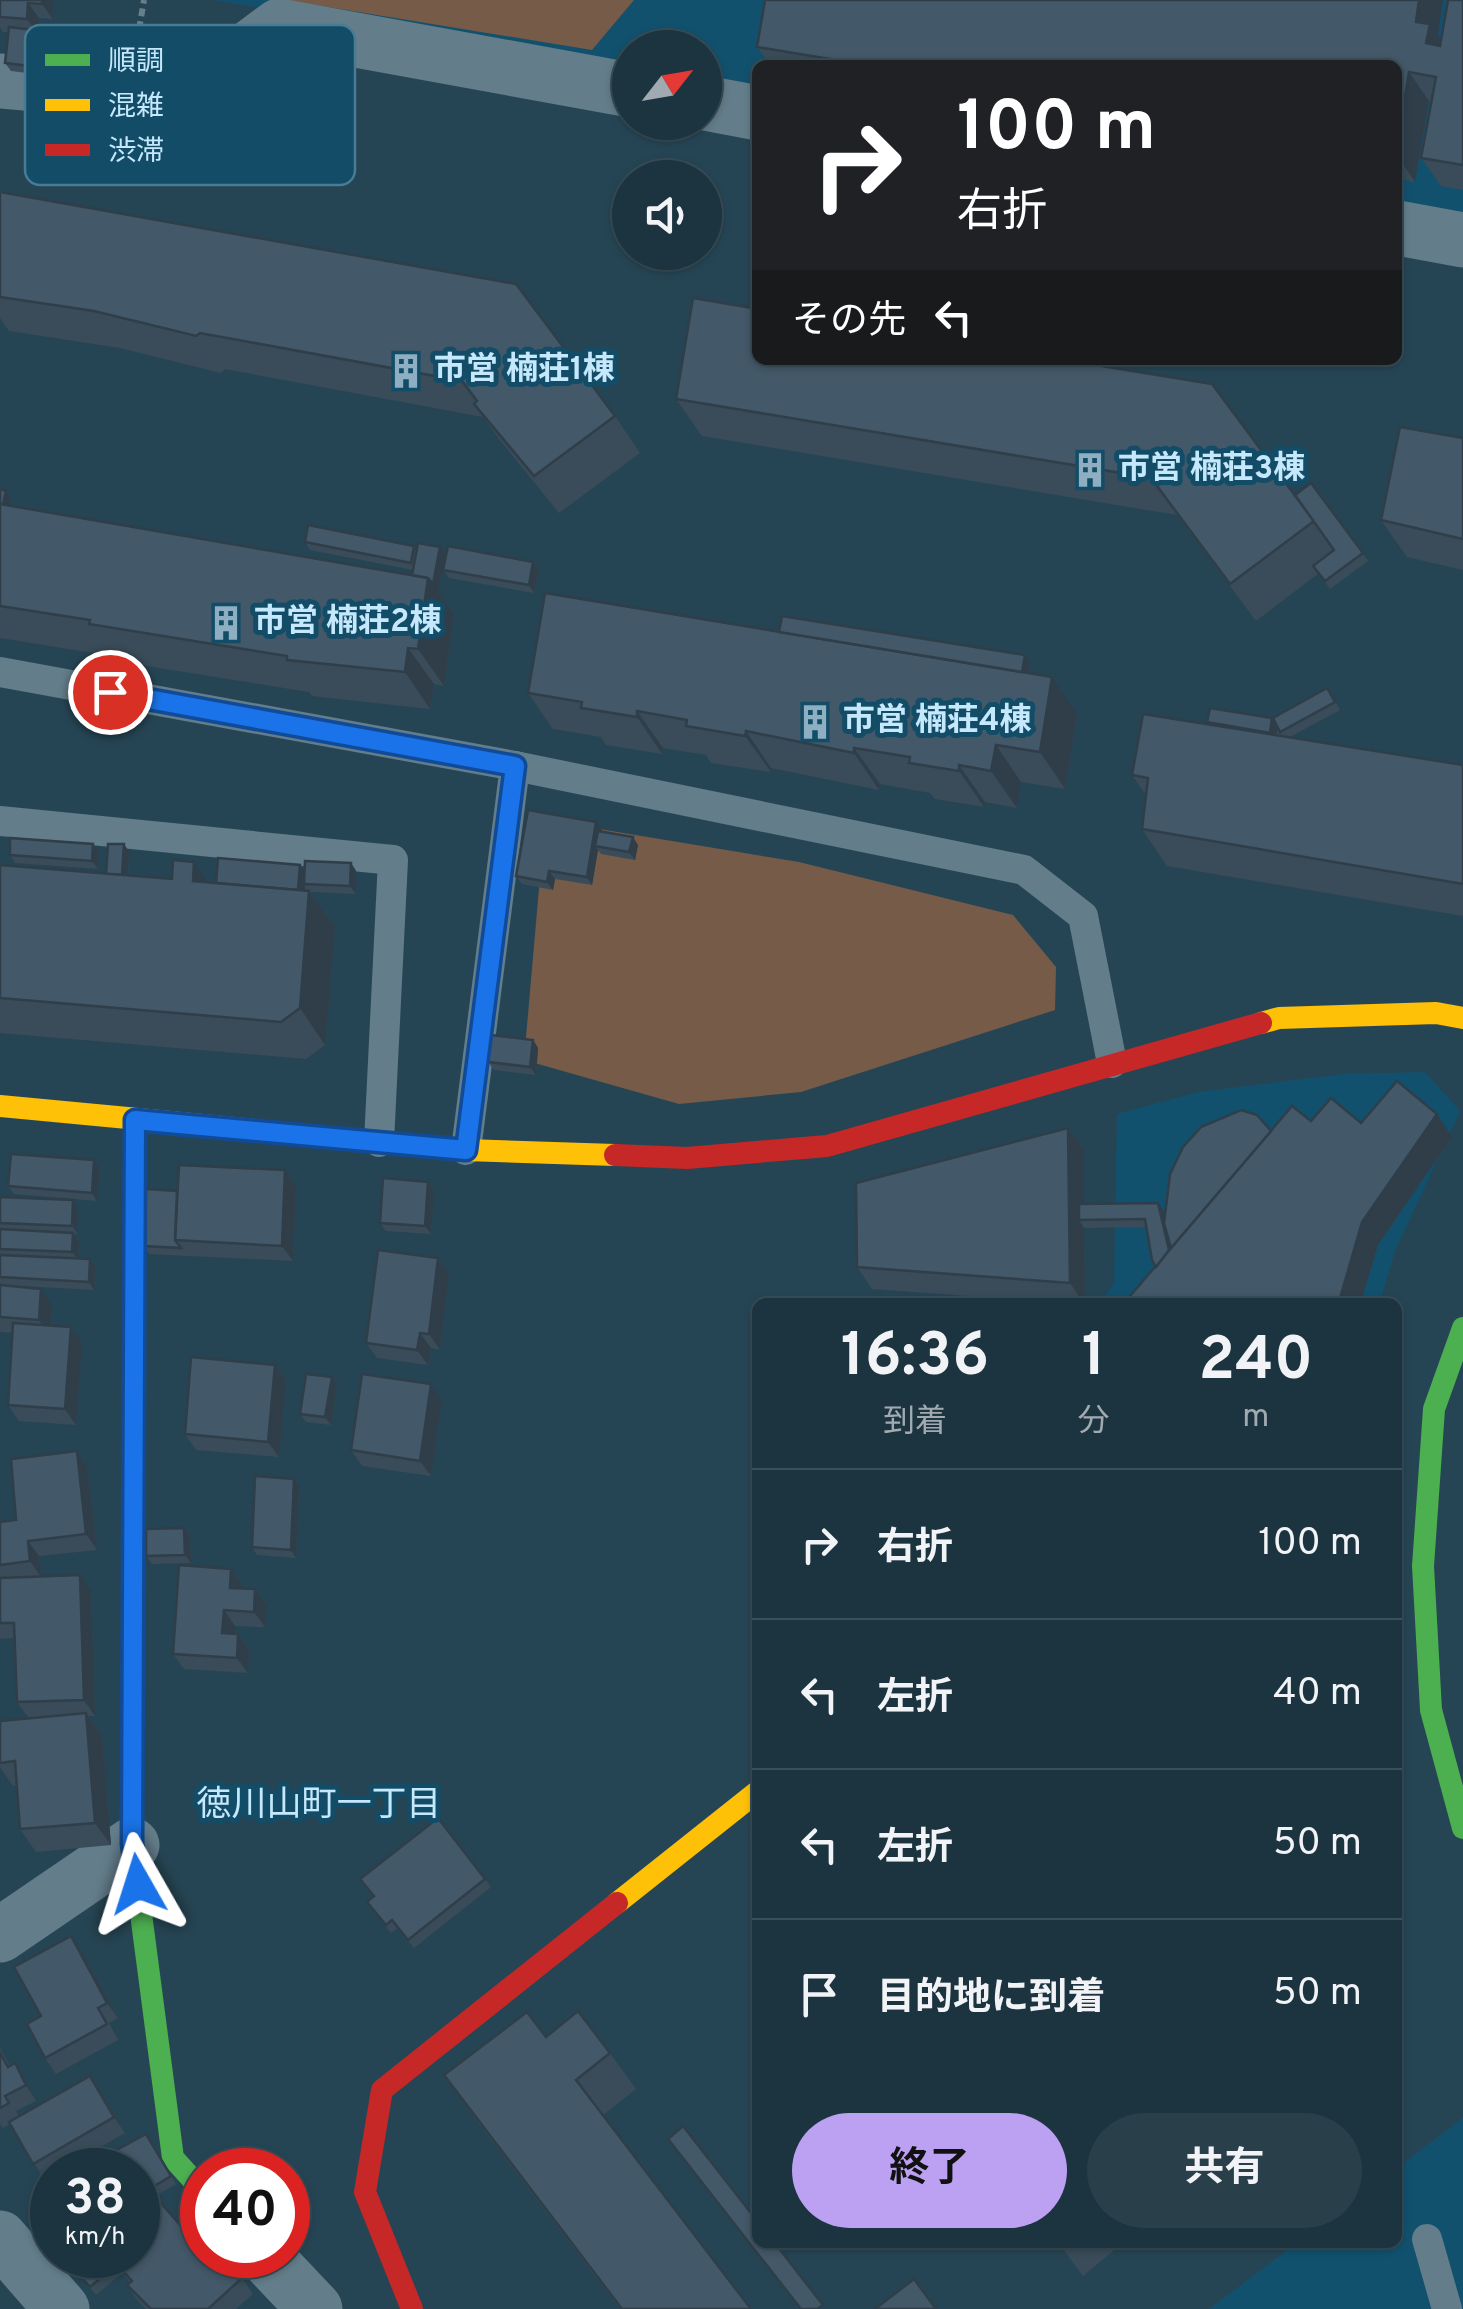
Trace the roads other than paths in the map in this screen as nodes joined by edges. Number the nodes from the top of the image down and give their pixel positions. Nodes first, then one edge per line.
1 (355, 40) edge
2 (0, 81) edge
3 (25, 83) edge
4 (612, 87) edge
5 (722, 106) edge
6 (752, 112) edge
7 (1402, 229) edge
8 (1463, 240) edge
9 (0, 672) edge
10 (515, 766) junction
11 (0, 821) edge
12 (1463, 1018) edge
13 (1112, 1064) junction
14 (0, 1106) edge
15 (135, 1120) junction
16 (379, 1142) junction
17 (466, 1150) junction
18 (1463, 1328) edge
19 (1414, 1712) edge
20 (752, 1796) edge
21 (1463, 1828) edge
22 (132, 1844) junction
23 (0, 1935) edge
24 (180, 2166) edge
25 (0, 2238) edge
26 (1427, 2239) dead end
27 (285, 2278) edge
28 (54, 2306) edge
29 (314, 2309) edge
30 (412, 2309) edge
31 (1448, 2309) edge

1 - 4 street
2 - 3 street
5 - 6 street
7 - 8 street
9 - 10 lane
10 - 13 lane
10 - 17 lane
11 - 16 lane
12 - 13 street
13 - 17 street
14 - 15 street
15 - 16 street
15 - 22 street
16 - 17 street
18 - 19 street
19 - 21 street
20 - 30 street
22 - 23 street
22 - 24 street
25 - 28 street
26 - 31 lane
27 - 29 street

